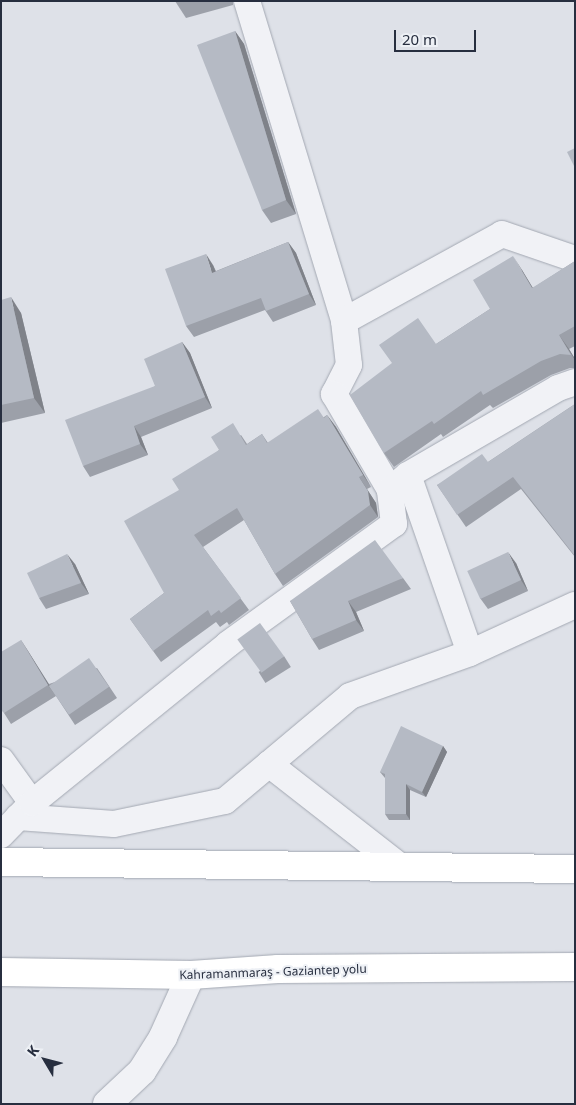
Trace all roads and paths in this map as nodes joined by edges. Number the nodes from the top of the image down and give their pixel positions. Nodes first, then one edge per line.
1 (247, 1) edge
2 (575, 260) edge
3 (344, 321) junction
4 (575, 382) edge
5 (399, 482) junction
6 (575, 605) edge
7 (470, 653) junction
8 (1, 760) edge
9 (269, 764) junction
10 (17, 818) edge
11 (1, 862) edge
12 (401, 867) junction
13 (575, 869) edge
14 (575, 967) edge
15 (1, 972) edge
16 (191, 975) junction
17 (107, 1104) edge

1 - 3 street
2 - 3 street
3 - 5 street
4 - 5 street
5 - 7 street
5 - 10 street
6 - 7 street
7 - 9 street
8 - 10 street
9 - 10 street
9 - 12 street
11 - 12 highway
12 - 13 highway
14 - 16 highway, Kahramanmaraş - Gaziantep yolu
15 - 16 highway, Kahramanmaraş - Gaziantep yolu
16 - 17 street

